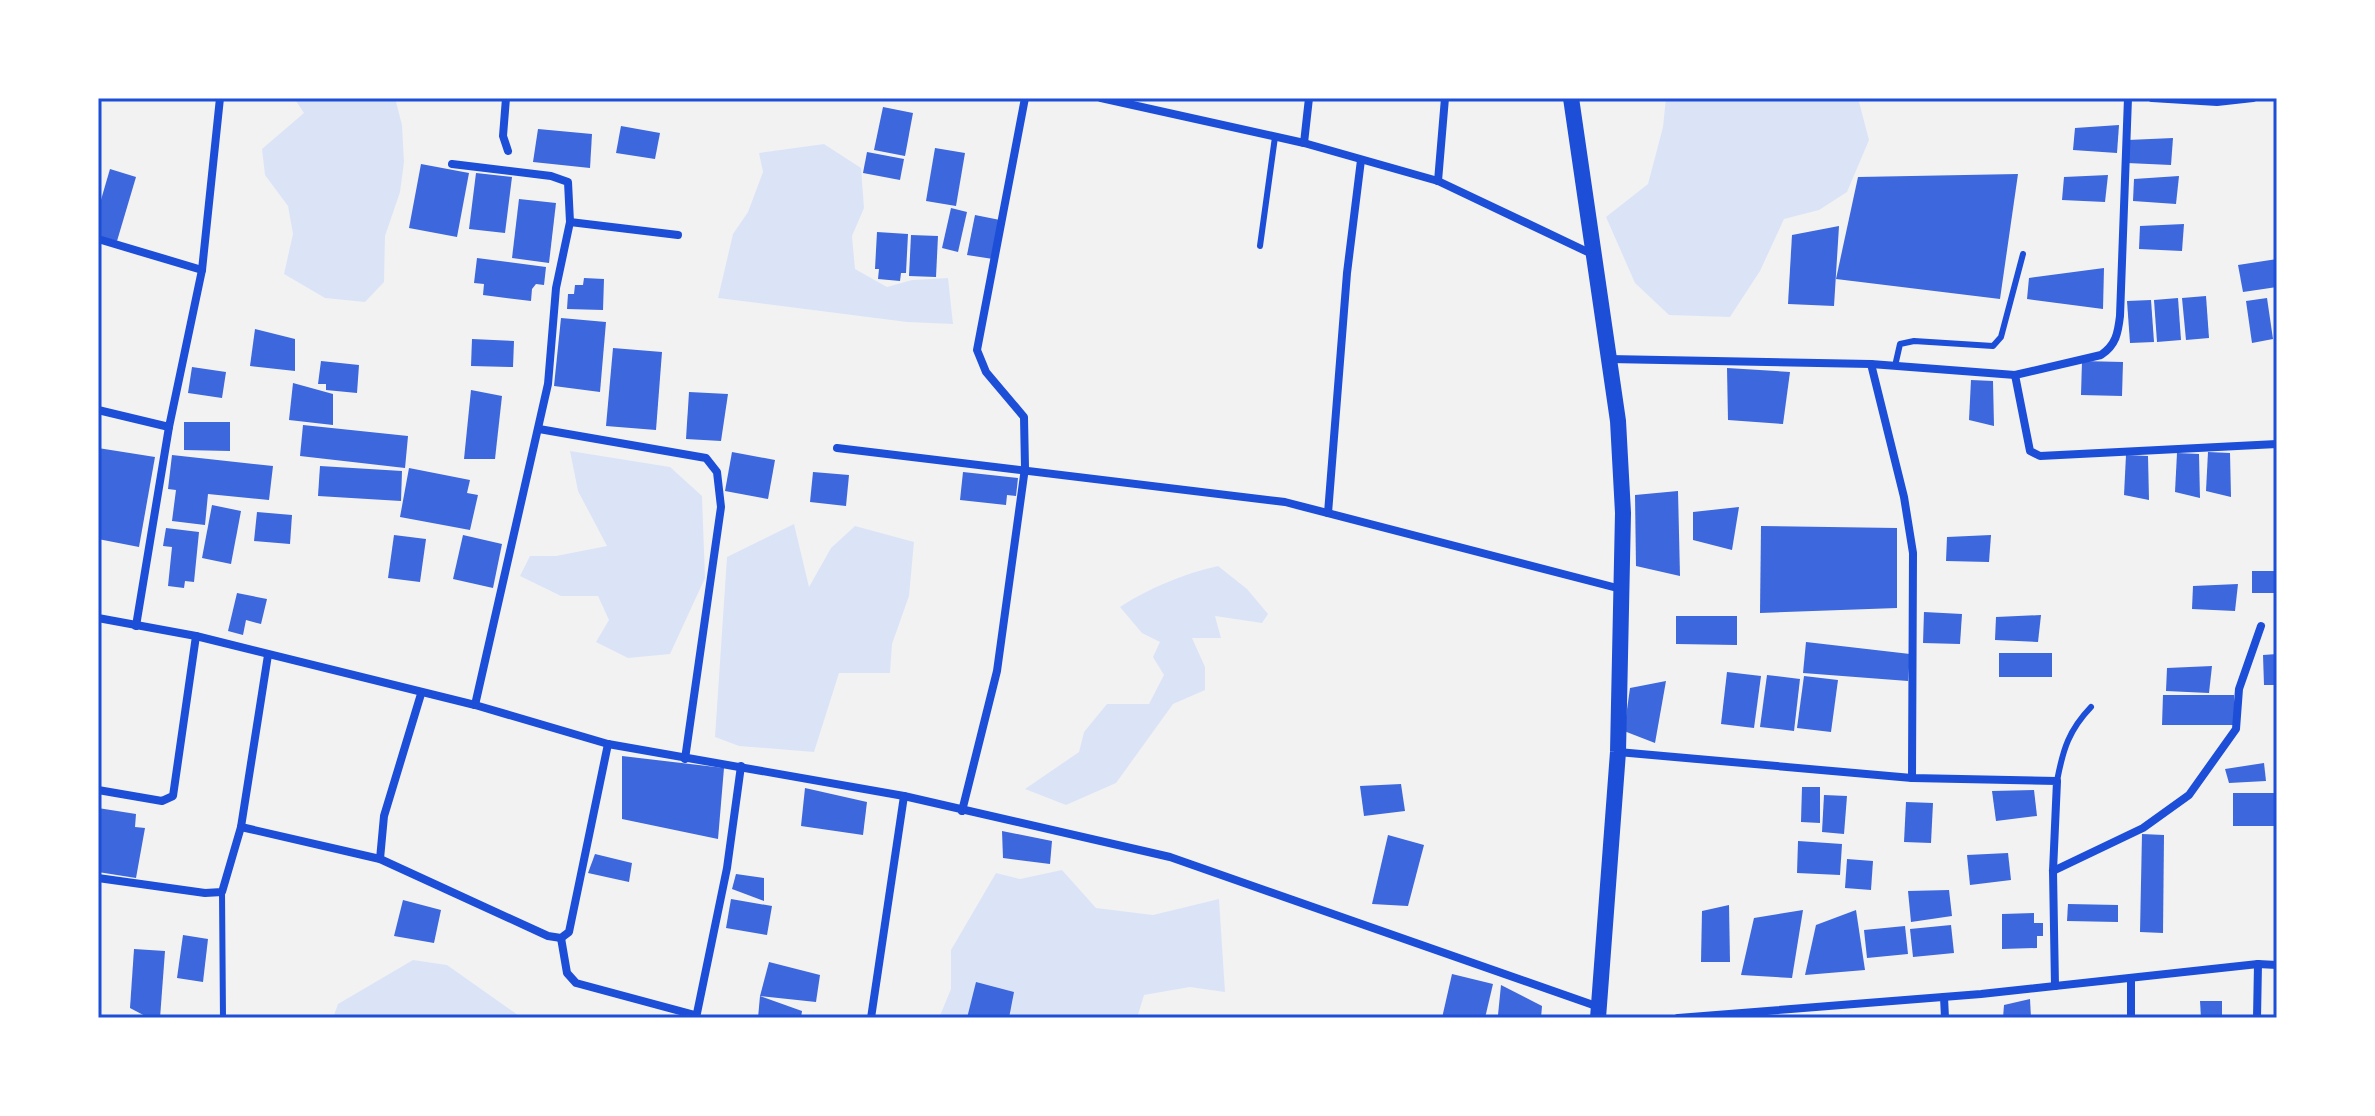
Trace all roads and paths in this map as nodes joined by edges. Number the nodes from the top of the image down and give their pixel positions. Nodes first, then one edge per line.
1 (220, 98) edge
2 (506, 98) edge
3 (1025, 98) edge
4 (1101, 98) edge
5 (1155, 98) edge
6 (1309, 98) edge
7 (1445, 98) edge
8 (1571, 98) edge
9 (2128, 98) edge
10 (2152, 98) edge
11 (2251, 98) edge
12 (1153, 109) junction
13 (1275, 137) junction
14 (1304, 143) junction
15 (508, 151) dead end
16 (1361, 160) junction
17 (452, 164) dead end
18 (1438, 181) junction
19 (570, 222) junction
20 (678, 235) dead end
21 (98, 239) edge
22 (1260, 246) dead end
23 (1593, 254) junction
24 (2023, 254) dead end
25 (202, 270) junction
26 (1608, 359) junction
27 (1871, 364) junction
28 (1895, 366) junction
29 (2015, 375) junction
30 (98, 410) edge
31 (169, 427) junction
32 (539, 429) junction
33 (2277, 444) edge
34 (837, 448) dead end
35 (1025, 468) junction
36 (1328, 513) junction
37 (1621, 589) junction
38 (98, 618) edge
39 (136, 626) junction
40 (2261, 626) dead end
41 (196, 636) junction
42 (268, 655) junction
43 (421, 694) junction
44 (475, 705) junction
45 (2091, 707) dead end
46 (608, 744) junction
47 (1618, 752) junction
48 (685, 759) junction
49 (741, 766) junction
50 (1912, 778) junction
51 (2057, 781) junction
52 (98, 790) edge
53 (904, 796) junction
54 (962, 811) junction
55 (241, 827) junction
56 (380, 859) junction
57 (2053, 871) junction
58 (98, 878) edge
59 (222, 892) junction
60 (561, 938) junction
61 (2258, 964) junction
62 (2277, 965) edge
63 (2131, 978) junction
64 (2055, 986) junction
65 (1944, 997) junction
66 (1598, 1013) edge
67 (696, 1017) edge
68 (223, 1018) edge
69 (871, 1018) edge
70 (1678, 1018) edge
71 (1945, 1018) edge
72 (2131, 1018) edge
73 (2257, 1018) edge

1 - 25 street
2 - 15 street
3 - 35 street
4 - 12 street
5 - 12 street
6 - 14 street
7 - 18 street
8 - 23 main road
9 - 29 street
10 - 11 street
12 - 13 street
13 - 14 street
13 - 22 lane
14 - 16 street
16 - 18 street
16 - 36 street
17 - 19 street
18 - 23 street
19 - 20 street
19 - 32 street
21 - 25 street
23 - 26 main road
24 - 28 lane
25 - 31 street
26 - 27 street
26 - 37 main road
27 - 28 street
27 - 50 street
28 - 29 street
29 - 33 street
30 - 31 street
31 - 39 street
32 - 44 street
32 - 48 street
34 - 35 street
35 - 36 street
35 - 54 street
36 - 37 street
37 - 47 main road
38 - 39 street
39 - 41 street
40 - 57 street
41 - 42 street
41 - 52 street
42 - 43 street
42 - 55 street
43 - 44 street
43 - 56 street
44 - 46 street
45 - 51 lane
46 - 48 street
46 - 60 street
47 - 50 street
47 - 66 main road
48 - 49 street
49 - 53 street
49 - 67 street
50 - 51 street
51 - 57 street
53 - 54 street
53 - 69 street
54 - 66 street
55 - 56 street
55 - 59 street
56 - 60 street
57 - 64 street
58 - 59 street
59 - 68 lane
60 - 67 street
61 - 62 street
61 - 63 street
61 - 73 street
63 - 64 street
63 - 72 street
64 - 65 street
65 - 70 street
65 - 71 street

